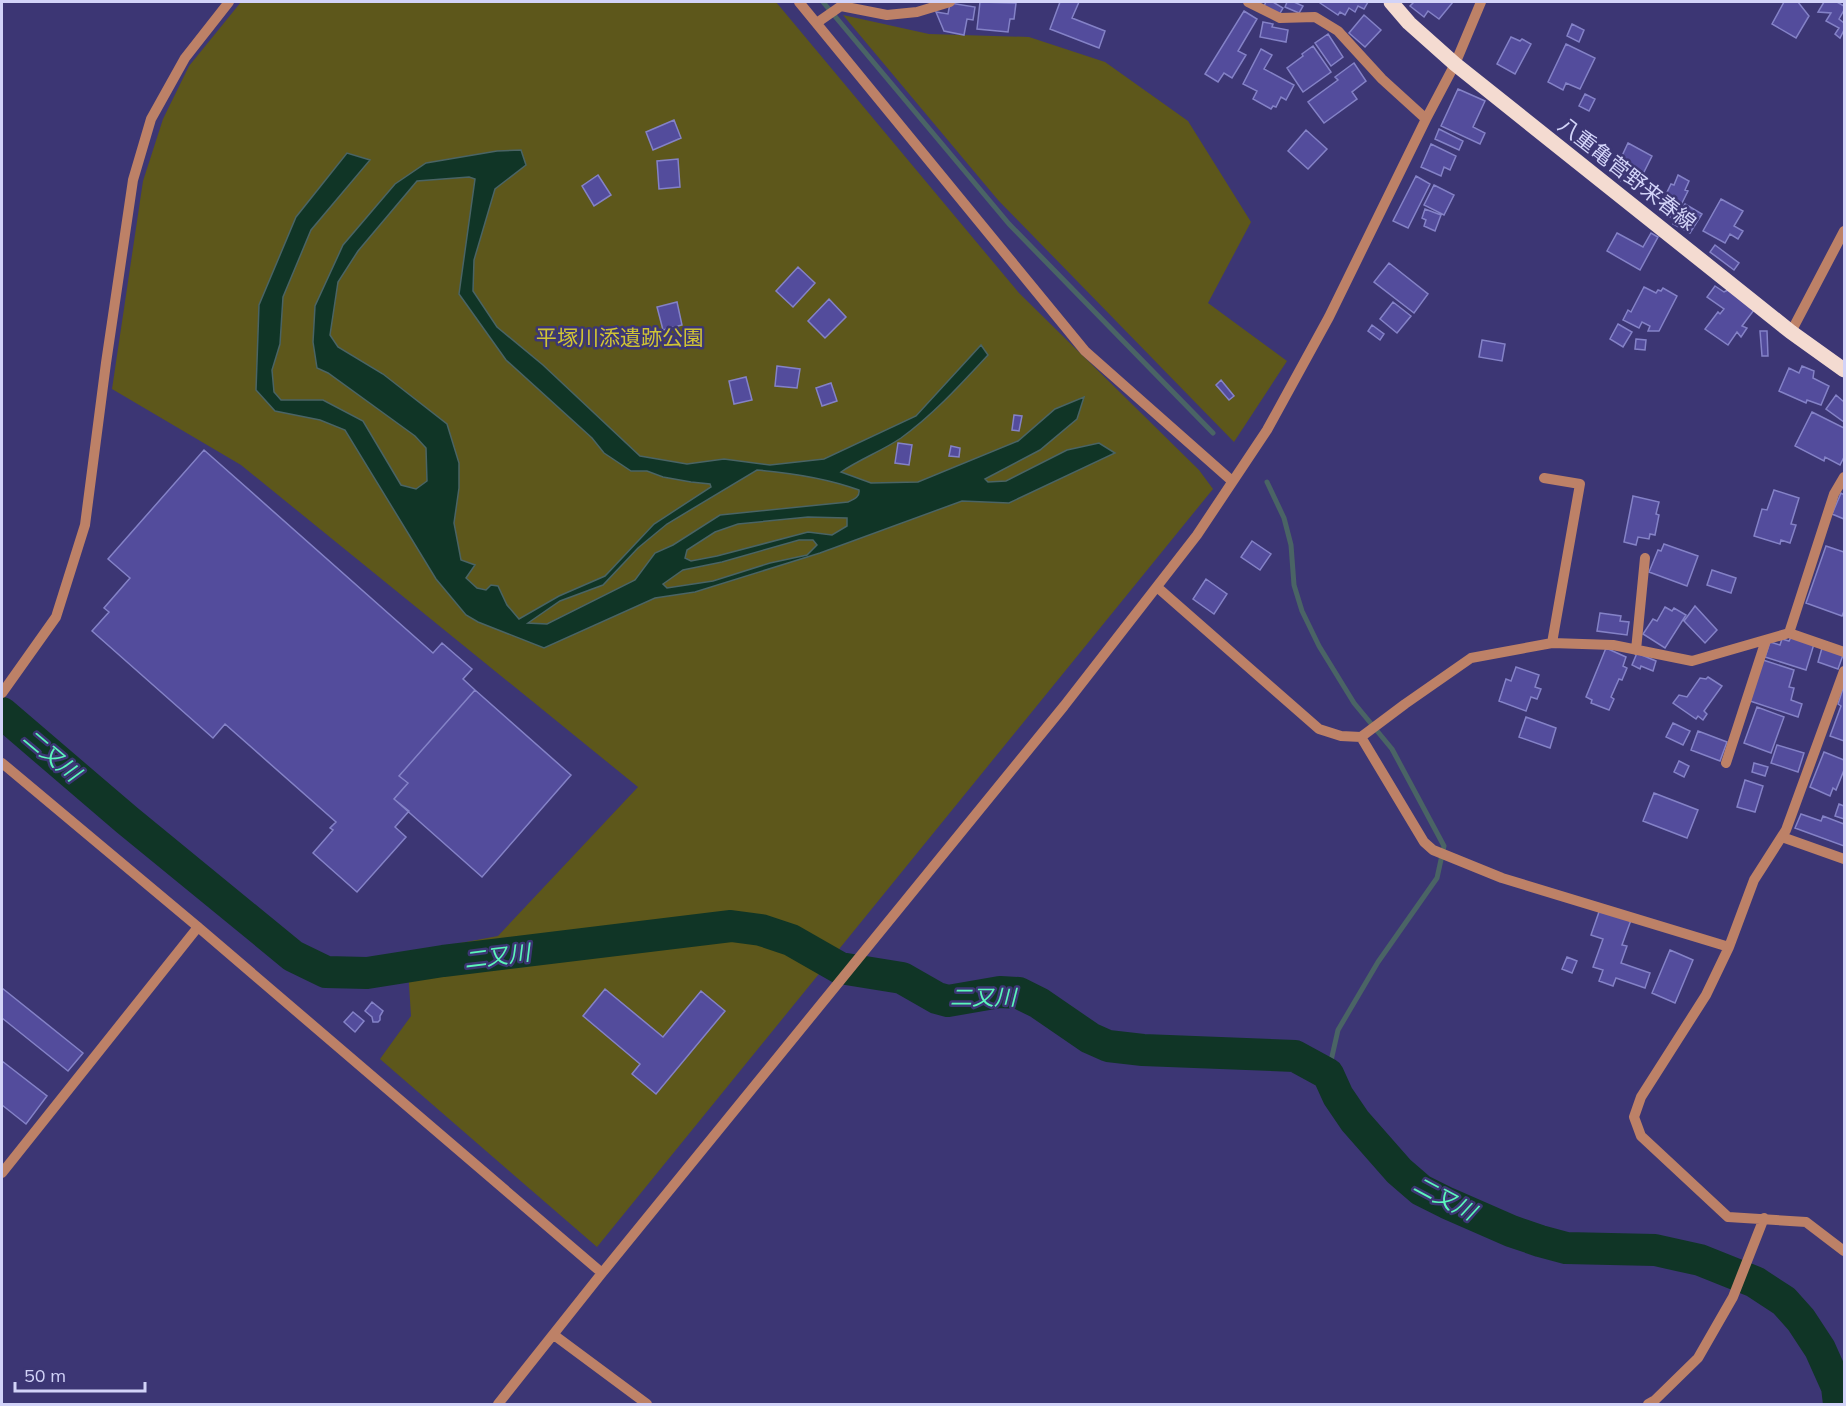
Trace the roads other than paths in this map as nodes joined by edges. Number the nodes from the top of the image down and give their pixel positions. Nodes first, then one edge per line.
1 (229, 2) edge
2 (799, 2) edge
3 (950, 2) edge
4 (1248, 2) edge
5 (1390, 2) edge
6 (1481, 2) edge
7 (818, 22) junction
8 (1455, 64) junction
9 (1426, 119) junction
10 (1845, 231) edge
11 (1791, 332) junction
12 (1845, 370) edge
13 (1845, 477) edge
14 (1544, 478) dead end
15 (1232, 481) junction
16 (1645, 558) dead end
17 (1157, 587) junction
18 (1789, 633) junction
19 (1766, 640) junction
20 (1552, 643) junction
21 (1636, 650) junction
22 (1845, 652) edge
23 (1845, 671) edge
24 (2, 693) edge
25 (1361, 737) junction
26 (2, 763) edge
27 (1726, 764) dead end
28 (1782, 837) junction
29 (1845, 859) edge
30 (198, 927) junction
31 (1729, 947) junction
32 (2, 1173) edge
33 (1764, 1218) junction
34 (1845, 1251) edge
35 (602, 1273) junction
36 (554, 1335) junction
37 (1653, 1403) edge
38 (498, 1404) edge
39 (647, 1404) edge

1 - 24 street
2 - 7 street
3 - 7 street
4 - 9 street
5 - 8 main road, 八重亀菅野来春線
6 - 8 street
7 - 15 street
8 - 9 street
8 - 11 main road, 八重亀菅野来春線
9 - 15 street
10 - 11 street
11 - 12 main road, 八重亀菅野来春線
13 - 18 street
14 - 20 street
15 - 17 street
16 - 21 street
17 - 25 street
17 - 35 street
18 - 19 street
18 - 22 street
19 - 21 street
19 - 27 street
20 - 21 street
20 - 25 street
23 - 28 street
25 - 31 street
26 - 30 street
28 - 29 street
28 - 31 street
30 - 32 street
30 - 35 street
31 - 33 street
33 - 34 street
33 - 37 street
35 - 36 street
36 - 38 street
36 - 39 street

